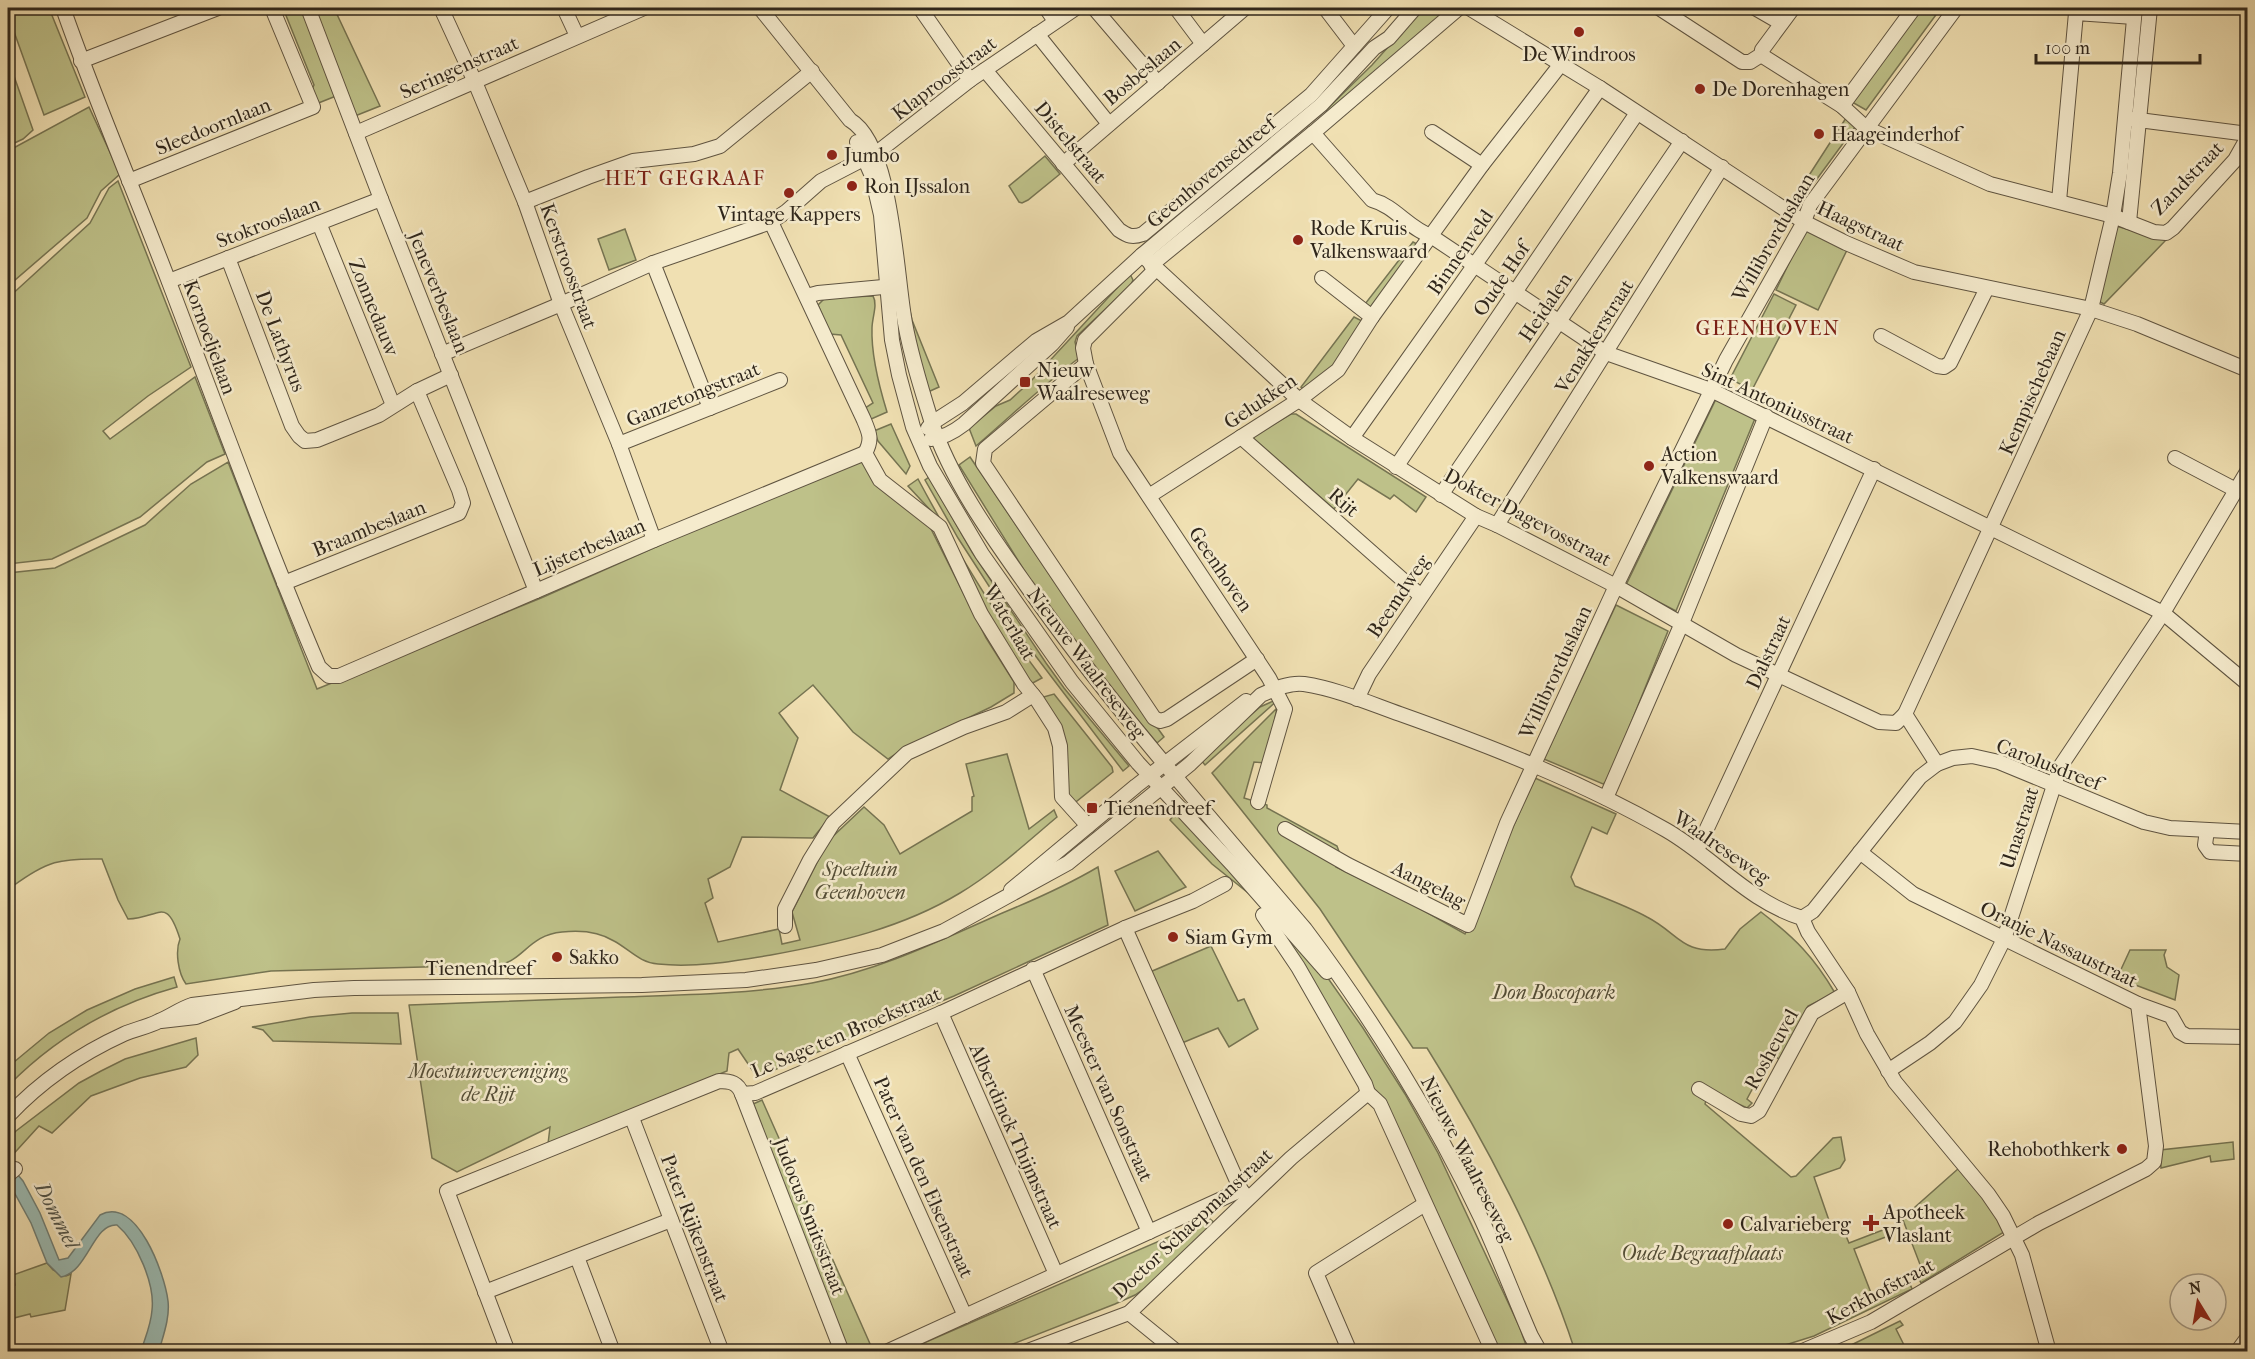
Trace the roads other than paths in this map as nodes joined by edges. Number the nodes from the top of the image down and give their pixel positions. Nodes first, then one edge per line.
1 (63, 8) edge
2 (218, 8) edge
3 (272, 8) edge
4 (308, 8) edge
5 (441, 8) edge
6 (564, 8) edge
7 (644, 8) edge
8 (760, 8) edge
9 (920, 8) edge
10 (1046, 8) edge
11 (1076, 8) edge
12 (1094, 8) edge
13 (1176, 8) edge
14 (1245, 8) edge
15 (1325, 8) edge
16 (1388, 8) edge
17 (1403, 8) edge
18 (1415, 8) edge
19 (1459, 8) edge
20 (1469, 8) edge
21 (1661, 8) edge
22 (1755, 8) edge
23 (1793, 8) edge
24 (1914, 8) edge
25 (1956, 8) edge
26 (2150, 8) edge
27 (2134, 12) edge
28 (1055, 21) junction
29 (1781, 23) junction
30 (1037, 34) junction
31 (577, 36) junction
32 (1203, 44) junction
33 (1354, 46) junction
34 (1374, 48) junction
35 (1761, 55) junction
36 (81, 61) junction
37 (1561, 64) junction
38 (985, 70) junction
39 (812, 71) junction
40 (970, 80) junction
41 (475, 82) junction
42 (1158, 83) junction
43 (1600, 88) junction
44 (1842, 106) junction
45 (1637, 113) junction
46 (2125, 118) junction
47 (2140, 120) junction
48 (1109, 124) junction
49 (1866, 128) junction
50 (1432, 132) dead end
51 (356, 133) junction
52 (1312, 133) junction
53 (2247, 136) edge
54 (1682, 141) junction
55 (872, 155) junction
56 (1064, 164) junction
57 (1482, 165) junction
58 (1722, 167) junction
59 (129, 181) junction
60 (381, 199) junction
61 (2059, 201) junction
62 (525, 202) junction
63 (2113, 216) junction
64 (771, 222) junction
65 (1804, 222) junction
66 (2129, 222) junction
67 (319, 223) junction
68 (1431, 236) junction
69 (1129, 237) joint
70 (228, 258) junction
71 (653, 263) junction
72 (1149, 263) junction
73 (1474, 265) junction
74 (1322, 278) dead end
75 (169, 281) junction
76 (892, 286) junction
77 (1987, 288) junction
78 (1515, 292) junction
79 (807, 296) junction
80 (561, 304) junction
81 (2091, 309) junction
82 (1372, 317) junction
83 (1559, 321) junction
84 (1069, 322) junction
85 (1881, 336) dead end
86 (1606, 353) junction
87 (442, 354) junction
88 (1086, 364) junction
89 (2247, 370) edge
90 (451, 375) junction
91 (780, 380) dead end
92 (1711, 390) junction
93 (417, 391) junction
94 (1299, 400) junction
95 (393, 405) junction
96 (710, 408) junction
97 (1766, 416) junction
98 (932, 423) junction
99 (1241, 437) junction
100 (938, 438) junction
101 (1352, 438) junction
102 (918, 439) junction
103 (619, 444) junction
104 (865, 453) junction
105 (2175, 458) dead end
106 (1396, 466) junction
107 (1874, 469) junction
108 (2247, 470) edge
109 (2236, 490) junction
110 (1441, 495) junction
111 (1149, 496) junction
112 (1476, 516) junction
113 (1497, 525) junction
114 (1992, 529) junction
115 (654, 540) junction
116 (284, 583) junction
117 (1616, 586) junction
118 (536, 591) junction
119 (1421, 596) junction
120 (2163, 613) junction
121 (1682, 623) junction
122 (1257, 659) junction
123 (1779, 675) junction
124 (329, 676) joint
125 (2247, 684) edge
126 (1274, 688) junction
127 (1033, 695) junction
128 (1261, 695) junction
129 (1357, 699) junction
130 (1905, 714) junction
131 (1165, 764) junction
132 (1937, 764) junction
133 (1533, 765) junction
134 (1150, 776) junction
135 (1175, 776) junction
136 (2053, 785) junction
137 (1161, 788) junction
138 (1606, 798) junction
139 (1258, 802) dead end
140 (1088, 826) junction
141 (1286, 829) dead end
142 (2207, 830) junction
143 (2247, 832) edge
144 (1697, 850) junction
145 (1860, 852) junction
146 (2247, 854) edge
147 (1225, 884) dead end
148 (996, 904) junction
149 (1263, 915) dead end
150 (1802, 918) junction
151 (785, 926) dead end
152 (1125, 928) junction
153 (2004, 939) junction
154 (1034, 969) junction
155 (1848, 992) junction
156 (2138, 1004) junction
157 (1358, 1006) junction
158 (941, 1013) junction
159 (2247, 1037) edge
160 (847, 1053) junction
161 (1888, 1071) junction
162 (1699, 1089) dead end
163 (742, 1094) junction
164 (1368, 1094) junction
165 (8, 1116) edge
166 (632, 1118) junction
167 (1245, 1194) junction
168 (1425, 1204) junction
169 (672, 1220) junction
170 (1149, 1232) junction
171 (2014, 1238) junction
172 (577, 1257) junction
173 (1056, 1274) junction
174 (485, 1292) junction
175 (1130, 1313) junction
176 (964, 1316) junction
177 (1531, 1336) junction
178 (2247, 1337) edge
179 (508, 1352) edge
180 (614, 1352) edge
181 (722, 1352) edge
182 (842, 1352) edge
183 (886, 1352) edge
184 (1025, 1352) edge
185 (1177, 1352) edge
186 (1350, 1352) edge
187 (1493, 1352) edge
188 (1534, 1352) edge
189 (1540, 1352) edge
190 (1800, 1352) edge
191 (2049, 1352) edge
192 (2237, 1352) edge

1 - 36 street, Kornoeljelaan
2 - 36 street
3 - 59 street, Sleedoornlaan
4 - 51 street, Jeneverbeslaan
5 - 41 street, Kerstroosstraat
6 - 31 street
7 - 31 street, Seringenstraat
8 - 39 street, Nieuwe Waalreseweg
9 - 40 street
10 - 28 street
11 - 28 street, Klaproosstraat
12 - 42 street
13 - 32 street
14 - 32 street, Bosbeslaan
15 - 33 street
16 - 33 street, Geenhovensedreef
17 - 34 street, Geenhovensedreef
18 - 34 street, Geenhovensedreef
19 - 52 street, Geenhovensedreef
20 - 37 street, Haagstraat
21 - 35 street
22 - 29 street
23 - 29 street
24 - 44 street
25 - 49 street, Willibrorduslaan
26 - 47 street
27 - 46 street, Kempischebaan
27 - 61 street
28 - 30 street, Klaproosstraat
29 - 35 street
30 - 38 street, Klaproosstraat
30 - 48 street
31 - 41 street, Seringenstraat
32 - 42 street, Bosbeslaan
33 - 69 street, Geenhovensedreef
34 - 72 street, Geenhovensedreef
35 - 44 street, Zandstraat
36 - 59 street, Kornoeljelaan
37 - 43 street, Haagstraat
37 - 57 street, Gelukken
38 - 40 street, Klaproosstraat
38 - 56 street, Distelstraat
39 - 55 street, Nieuwe Waalreseweg
39 - 62 street
40 - 55 street, Klaproosstraat
41 - 51 street, Seringenstraat
41 - 62 street, Kerstroosstraat
42 - 48 street, Bosbeslaan
43 - 45 street, Haagstraat
43 - 73 street, Binnenveld
44 - 49 street, Zandstraat
45 - 54 street, Haagstraat
45 - 78 street, Oude Hof
46 - 47 street
46 - 63 street, Kempischebaan
47 - 53 street
47 - 66 street
48 - 56 street, Bosbeslaan
49 - 61 street, Zandstraat
49 - 65 street, Willibrorduslaan
50 - 57 street
51 - 60 street, Jeneverbeslaan
52 - 68 street, Sint Antoniusstraat
52 - 72 street, Geenhovensedreef
53 - 66 street, Zandstraat
54 - 58 street, Haagstraat
54 - 83 street, Heidalen
55 - 64 street
55 - 76 street, Nieuwe Waalreseweg
56 - 69 street, Distelstraat
57 - 68 street, Gelukken
58 - 65 street, Haagstraat
58 - 86 street, Venakkerstraat
59 - 75 street, Kornoeljelaan
60 - 67 street, Stokrooslaan
60 - 87 street, Jeneverbeslaan
61 - 63 street, Zandstraat
62 - 80 street, Kerstroosstraat
63 - 66 street, Zandstraat
63 - 81 street, Kempischebaan
64 - 71 street
64 - 79 street
65 - 77 street, Haagstraat
65 - 92 street, Willibrorduslaan
67 - 70 street, Stokrooslaan
67 - 95 street, Zonnedauw
68 - 73 street, Sint Antoniusstraat
68 - 82 street, Gelukken
70 - 75 street, Stokrooslaan
70 - 95 street, De Lathyrus
71 - 80 street
71 - 96 street
72 - 84 street, Geenhovensedreef
72 - 88 street, Geenhovensedreef
72 - 94 street, Dokter Dagevosstraat
73 - 78 street, Sint Antoniusstraat
73 - 101 street, Binnenveld
74 - 82 street
75 - 116 street, Kornoeljelaan
76 - 79 street
76 - 98 street, Nieuwe Waalreseweg
76 - 102 street, Nieuwe Waalreseweg
77 - 81 street, Haagstraat
77 - 85 street
78 - 83 street, Sint Antoniusstraat
78 - 106 street, Oude Hof
79 - 104 street
80 - 87 street
80 - 103 street, Kerstroosstraat
81 - 89 street, Haagstraat
81 - 114 street, Kempischebaan
82 - 94 street, Gelukken
83 - 86 street, Sint Antoniusstraat
83 - 110 street, Heidalen
84 - 98 street, Geenhovensedreef
84 - 100 street, Geenhovensedreef
86 - 92 street, Sint Antoniusstraat
86 - 113 street, Venakkerstraat
87 - 90 street, Jeneverbeslaan
88 - 111 street, Geenhoven
88 - 122 street, Nieuwe Waalreseweg
90 - 93 street
90 - 118 street, Jeneverbeslaan
91 - 96 street, Ganzetongstraat
92 - 97 street, Sint Antoniusstraat
92 - 117 street, Willibrorduslaan
93 - 95 street
93 - 116 street, Braambeslaan
94 - 99 street, Gelukken
94 - 101 street, Dokter Dagevosstraat
96 - 103 street, Ganzetongstraat
97 - 107 street, Sint Antoniusstraat
97 - 121 street
98 - 100 street, Nieuwe Waalreseweg
98 - 102 street, Geenhovensedreef
99 - 111 street, Gelukken
99 - 119 street, Rijt
100 - 102 street, Geenhovensedreef
100 - 131 street, Nieuwe Waalreseweg
101 - 106 street, Dokter Dagevosstraat
102 - 134 street, Nieuwe Waalreseweg
103 - 115 street, Kerstroosstraat
104 - 115 street, Lijsterbeslaan
104 - 127 street, Waterlaat
105 - 109 street
106 - 110 street, Dokter Dagevosstraat
107 - 114 street, Sint Antoniusstraat
107 - 123 street, Dalstraat
108 - 109 street, Unastraat
109 - 120 street, Unastraat
110 - 112 street, Dokter Dagevosstraat
111 - 122 street, Geenhoven
112 - 113 street, Dokter Dagevosstraat
112 - 119 street, Beemdweg
113 - 117 street, Dokter Dagevosstraat
114 - 120 street, Sint Antoniusstraat
114 - 130 street, Kempischebaan
115 - 118 street, Lijsterbeslaan
116 - 124 street, Kornoeljelaan
117 - 121 street, Dokter Dagevosstraat
117 - 133 street, Willibrorduslaan
118 - 124 street, Lijsterbeslaan
119 - 129 street, Beemdweg
120 - 125 street, Sint Antoniusstraat
120 - 136 street, Unastraat
121 - 123 street, Dokter Dagevosstraat
121 - 138 street
122 - 126 street, Geenhoven
123 - 130 street, Dokter Dagevosstraat
123 - 144 street, Dalstraat
126 - 128 street, Waalreseweg
126 - 129 street, Waalreseweg
126 - 139 street, Geenhoven
127 - 140 street, Waterlaat
127 - 151 street
128 - 131 street, Waalreseweg
128 - 135 street, Waalreseweg
129 - 133 street, Waalreseweg
130 - 132 street
131 - 134 street, Tienendreef
131 - 135 street, Nieuwe Waalreseweg
132 - 136 street, Carolusdreef
132 - 145 street, Carolusdreef
133 - 138 street, Waalreseweg
133 - 141 street, Aangelag
134 - 137 street, Nieuwe Waalreseweg
134 - 140 street, Tienendreef
135 - 137 street, Tienendreef
135 - 157 street, Nieuwe Waalreseweg
136 - 142 street, Carolusdreef
136 - 153 street, Unastraat
137 - 148 street, Tienendreef
137 - 157 street, Nieuwe Waalreseweg
138 - 144 street, Waalreseweg
140 - 148 street, Tienendreef
142 - 143 street, Carolusdreef
142 - 146 street
144 - 150 street, Waalreseweg
145 - 150 street, Carolusdreef
145 - 153 street, Oranje Nassaustraat
147 - 152 street, Le Sage ten Broekstraat
148 - 165 street, Tienendreef
149 - 164 street
150 - 155 street
152 - 154 street, Le Sage ten Broekstraat
152 - 167 street
153 - 156 street, Oranje Nassaustraat
153 - 161 street, Unastraat
154 - 158 street, Le Sage ten Broekstraat
154 - 170 street, Meester van Sonstraat
155 - 161 street
155 - 162 street, Rosheuvel
156 - 159 street, Oranje Nassaustraat
156 - 171 street, Kerkhofstraat
157 - 177 street, Nieuwe Waalreseweg
158 - 160 street, Le Sage ten Broekstraat
158 - 173 street, Alberdinck Thijmstraat
160 - 163 street, Le Sage ten Broekstraat
160 - 176 street, Pater van den Elsenstraat
161 - 171 street
163 - 166 street, Le Sage ten Broekstraat
163 - 182 street, Judocus Smitsstraat
164 - 167 street, Doctor Schaepmanstraat
164 - 168 street
166 - 169 street, Pater Rijkenstraat
166 - 174 street, Le Sage ten Broekstraat
167 - 170 street, Doctor Schaepmanstraat
167 - 175 street, Doctor Schaepmanstraat
168 - 186 street
168 - 187 street
169 - 172 street
169 - 181 street, Pater Rijkenstraat
170 - 173 street, Doctor Schaepmanstraat
171 - 190 street, Kerkhofstraat
171 - 191 street
172 - 174 street
172 - 180 street
173 - 176 street, Doctor Schaepmanstraat
174 - 179 street
175 - 184 street, Doctor Schaepmanstraat
175 - 185 street
176 - 183 street, Doctor Schaepmanstraat
177 - 188 street, Nieuwe Waalreseweg
177 - 189 street, Nieuwe Waalreseweg
178 - 192 street

